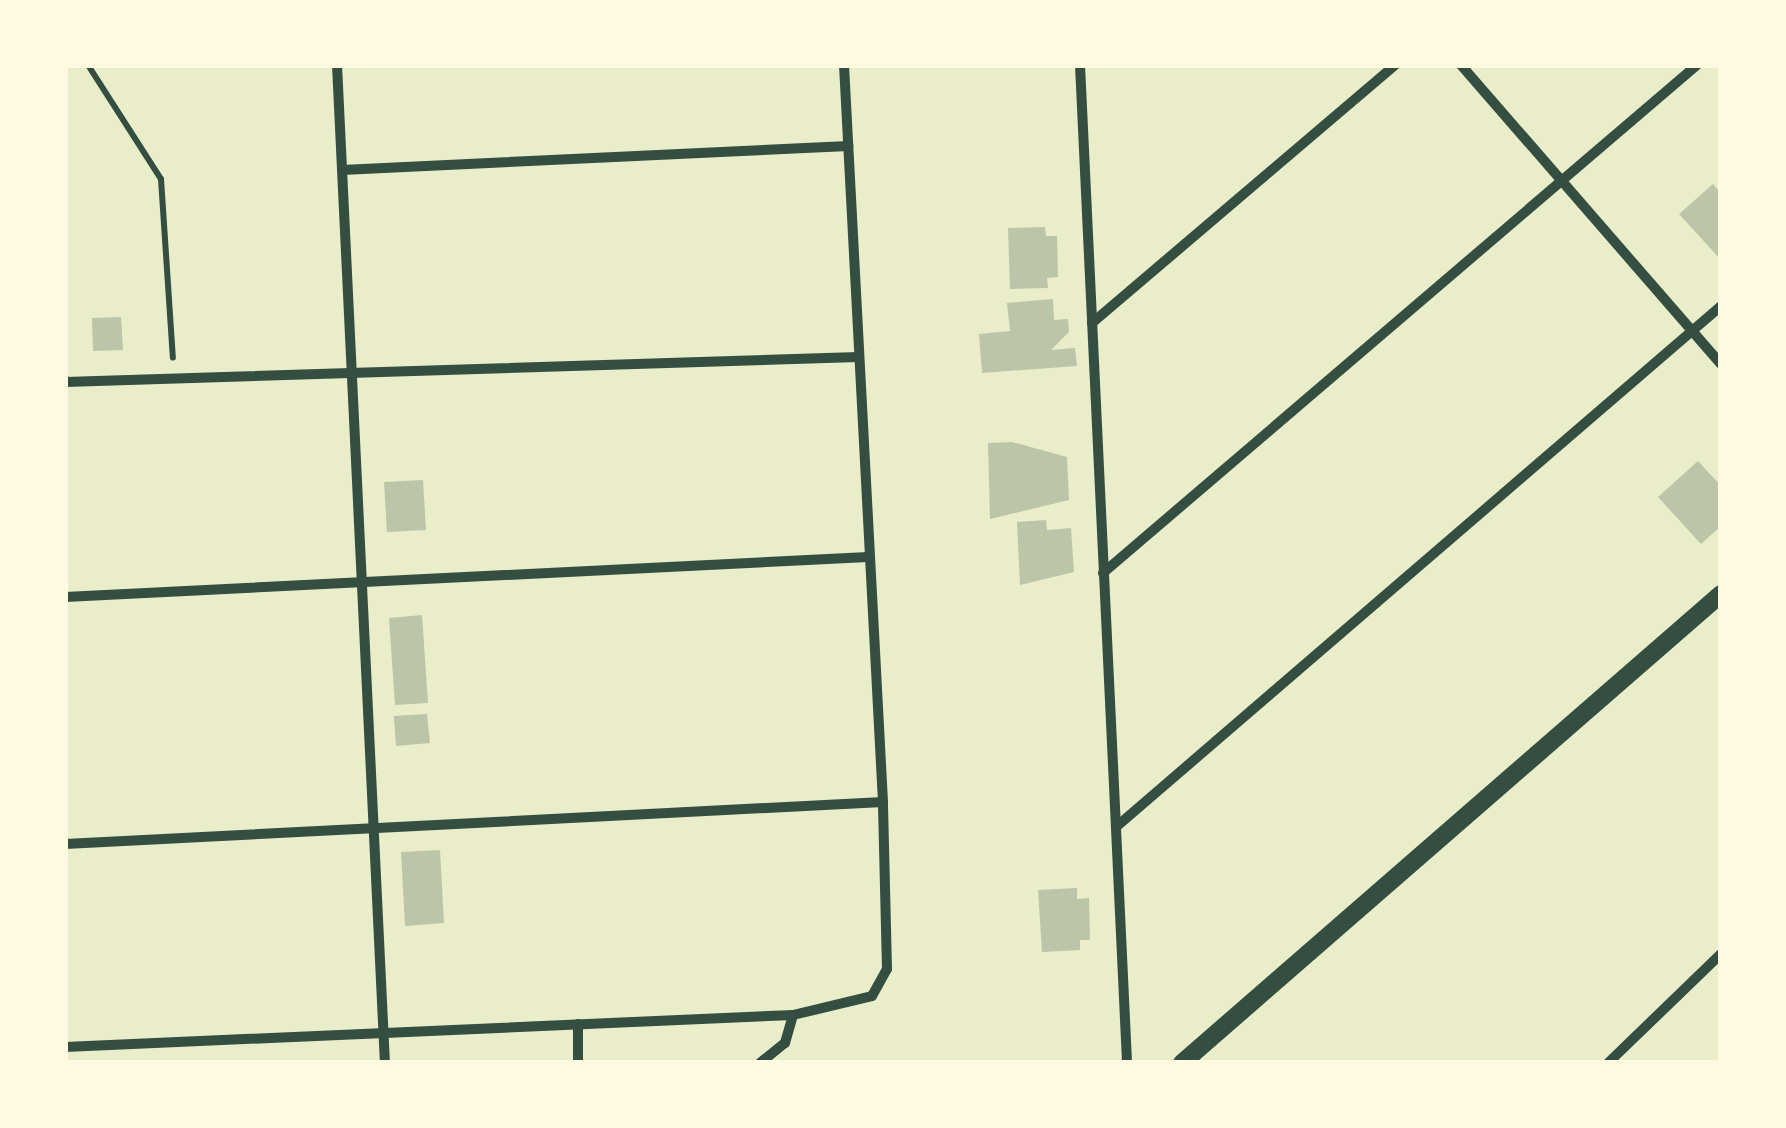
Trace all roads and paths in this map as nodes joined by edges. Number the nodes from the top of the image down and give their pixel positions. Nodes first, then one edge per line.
1 (88, 65) edge
2 (337, 65) edge
3 (844, 65) edge
4 (1080, 65) edge
5 (1395, 65) edge
6 (1461, 65) edge
7 (1697, 65) edge
8 (848, 146) junction
9 (342, 170) junction
10 (1562, 181) junction
11 (1721, 306) edge
12 (1092, 322) junction
13 (1692, 331) junction
14 (859, 357) junction
15 (1721, 364) edge
16 (352, 374) junction
17 (175, 379) junction
18 (65, 382) edge
19 (868, 557) junction
20 (1104, 573) junction
21 (362, 582) junction
22 (1721, 594) edge
23 (65, 597) edge
24 (883, 802) junction
25 (372, 828) junction
26 (1116, 828) junction
27 (65, 844) edge
28 (1721, 954) edge
29 (793, 1014) junction
30 (578, 1024) junction
31 (384, 1029) junction
32 (65, 1047) edge
33 (385, 1063) edge
34 (578, 1063) edge
35 (760, 1063) edge
36 (1127, 1063) edge
37 (1182, 1063) edge
38 (1608, 1063) edge

1 - 17 path
2 - 9 street
3 - 8 street
4 - 12 street
5 - 12 street
6 - 10 street
7 - 10 street
8 - 9 street
8 - 14 street
9 - 16 street
10 - 13 street
10 - 20 street
11 - 13 street
12 - 20 street
13 - 15 street
13 - 26 street
14 - 16 street
14 - 19 street
16 - 17 street
16 - 21 street
17 - 18 street
19 - 21 street
19 - 24 street
20 - 26 street
21 - 23 street
21 - 25 street
22 - 37 street
24 - 25 street
24 - 29 street
25 - 27 street
25 - 31 street
26 - 36 street
28 - 38 street
29 - 30 street
29 - 35 street
30 - 31 street
30 - 34 street
31 - 32 street
31 - 33 street

